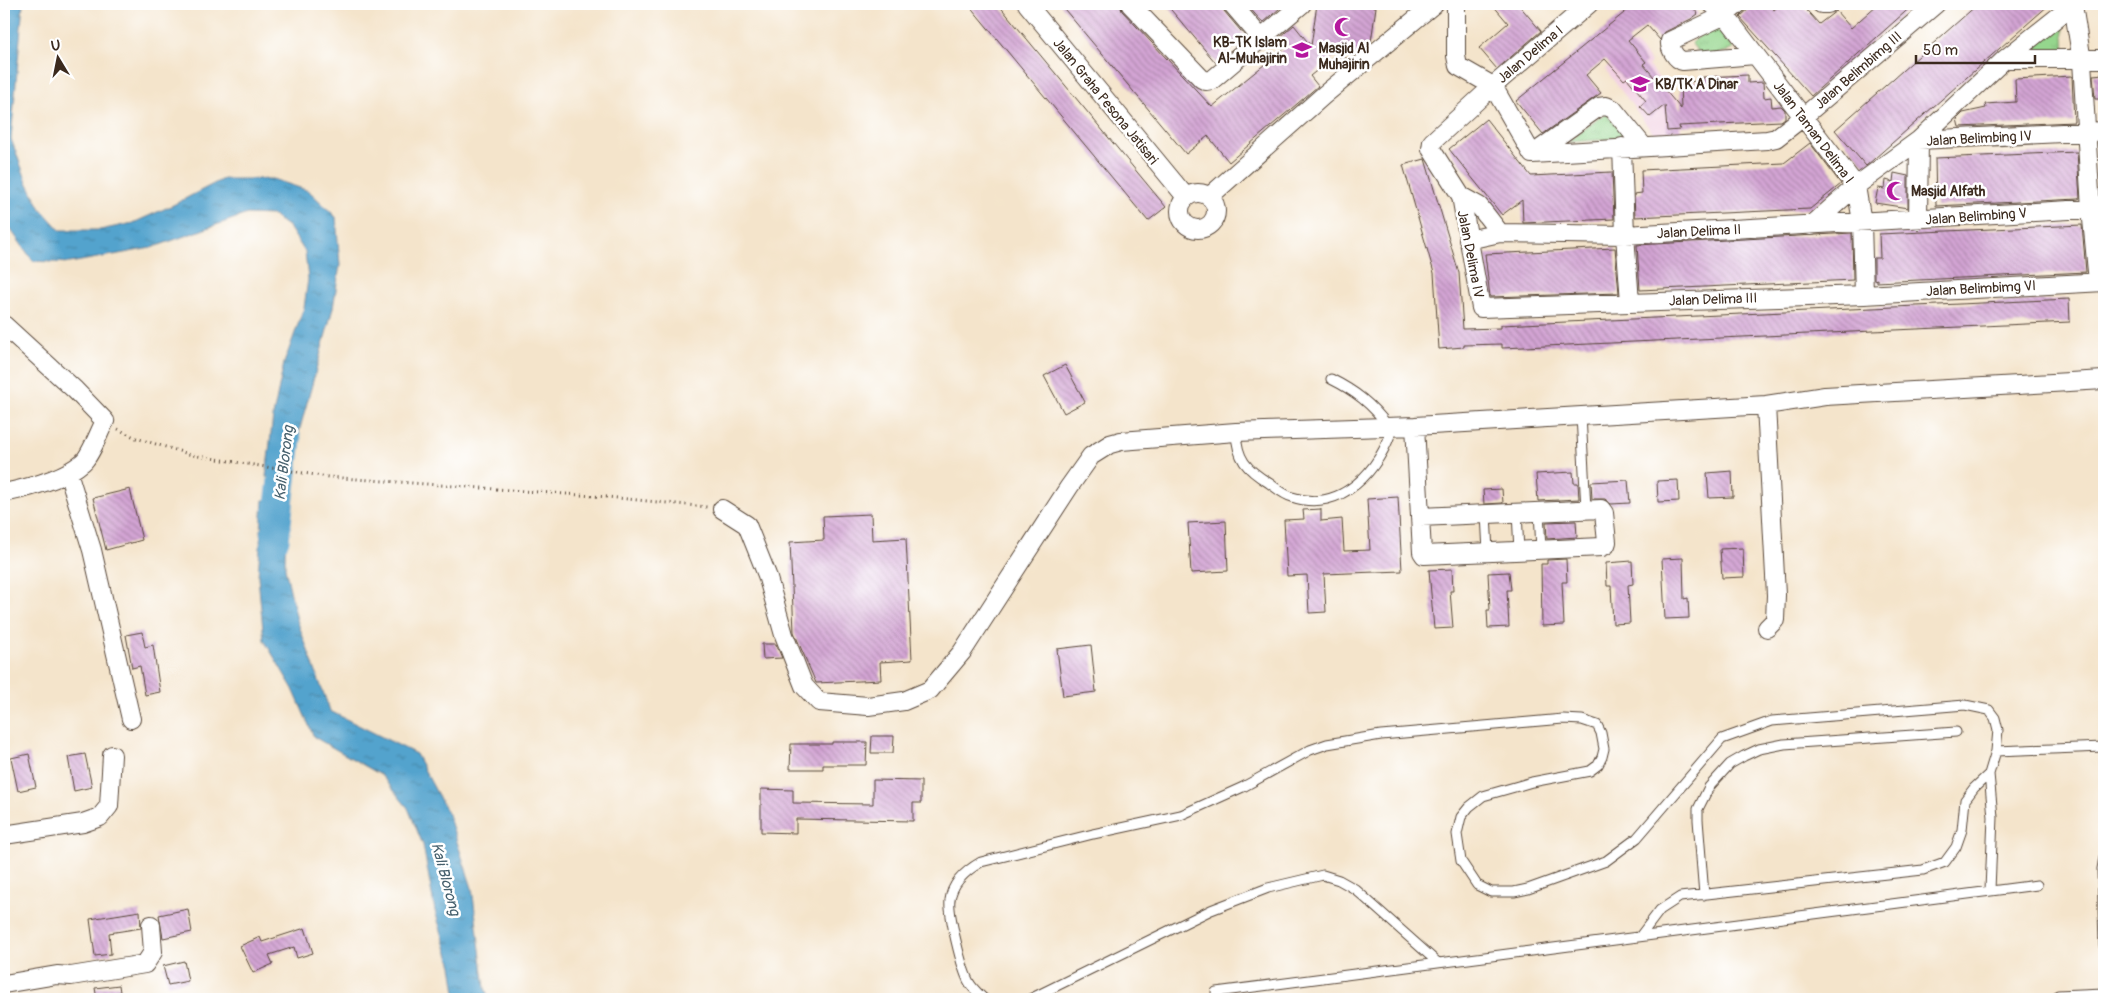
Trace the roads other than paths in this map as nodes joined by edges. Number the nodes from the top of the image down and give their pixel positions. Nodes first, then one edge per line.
1 (1027, 4) edge
2 (1130, 4) edge
3 (1232, 4) edge
4 (1302, 4) edge
5 (1434, 4) edge
6 (1456, 4) edge
7 (1589, 4) edge
8 (1821, 4) edge
9 (1828, 4) edge
10 (1936, 4) edge
11 (2073, 4) edge
12 (1725, 8) edge
13 (1261, 38) junction
14 (1756, 54) junction
15 (2005, 59) junction
16 (2104, 59) edge
17 (2082, 61) junction
18 (1493, 86) junction
19 (1803, 117) junction
20 (2096, 131) edge
21 (1920, 140) junction
22 (1622, 147) junction
23 (1644, 147) junction
24 (1532, 154) junction
25 (1856, 186) junction
26 (1210, 196) junction
27 (1460, 196) junction
28 (1186, 197) junction
29 (2098, 208) edge
30 (1918, 220) junction
31 (1862, 222) junction
32 (1811, 226) junction
33 (1500, 233) junction
34 (1624, 235) junction
35 (1468, 240) junction
36 (2101, 282) edge
37 (1864, 295) junction
38 (1630, 302) junction
39 (4, 325) edge
40 (1331, 379) dead end
41 (2104, 380) edge
42 (1766, 405) junction
43 (1581, 415) junction
44 (1390, 426) junction
45 (1414, 426) junction
46 (1236, 432) junction
47 (68, 472) junction
48 (4, 493) edge
49 (722, 509) road end
50 (1586, 509) junction
51 (1539, 511) junction
52 (1517, 512) junction
53 (1486, 514) junction
54 (1420, 517) junction
55 (1541, 550) junction
56 (1519, 551) junction
57 (1488, 552) junction
58 (1767, 628) dead end
59 (131, 719) dead end
60 (1956, 732) dead end
61 (2104, 747) edge
62 (1996, 751) junction
63 (112, 755) dead end
64 (1989, 774) junction
65 (4, 835) edge
66 (2104, 857) edge
67 (2037, 885) dead end
68 (1990, 890) junction
69 (1704, 895) junction
70 (151, 925) dead end
71 (1641, 935) junction
72 (2104, 946) edge
73 (1437, 962) junction
74 (4, 984) edge
75 (1216, 992) dead end
76 (2104, 993) edge
77 (2058, 995) dead end
78 (984, 999) edge
79 (1030, 999) edge

1 - 28 street, Jalan Graha Pesona Jatisari
2 - 13 street
3 - 13 street
4 - 13 street
5 - 26 street
6 - 18 street
7 - 18 street, Jalan Delima I
8 - 9 street
10 - 19 street, Jalan Belimbimg III
11 - 15 street
11 - 17 street
12 - 14 street, Jalan Taman Delima I
12 - 14 street, Jalan Taman Delima I
14 - 19 street, Jalan Taman Delima I
15 - 17 street
15 - 21 street
16 - 17 street
17 - 20 street
18 - 24 street
18 - 27 street, Jalan Delima IV
19 - 23 street, Jalan Belimbimg III
19 - 25 street, Jalan Taman Delima I
20 - 21 street, Jalan Belimbing IV
20 - 29 street
21 - 25 street
21 - 30 street, Jalan Belimbing IV
22 - 23 street, Jalan Belimbimg III
22 - 24 street, Jalan Belimbimg III
22 - 34 street
23 - 24 street
25 - 31 street
25 - 32 street, Jalan Taman Delima I
26 - 28 street
26 - 28 street
27 - 33 street
27 - 35 street, Jalan Delima IV
29 - 30 street, Jalan Belimbing V
29 - 36 street
30 - 31 street, Jalan Belimbing V
31 - 32 street, Jalan Delima II
31 - 37 street
32 - 34 street, Jalan Delima II
33 - 34 street, Jalan Delima II
33 - 35 street, Jalan Delima II
34 - 38 street
35 - 38 street, Jalan Delima IV
36 - 37 street, Jalan Belimbimg VI
37 - 38 street, Jalan Delima III
39 - 47 street
40 - 44 lane
41 - 42 street
42 - 43 street
42 - 58 street
43 - 45 street
43 - 50 lane
44 - 45 street
44 - 46 street
44 - 46 lane
45 - 54 street
46 - 49 street
47 - 48 street
47 - 59 street
50 - 51 street
50 - 55 street
51 - 52 street
51 - 55 lane
52 - 53 street
52 - 56 lane
53 - 54 street
53 - 57 lane
54 - 57 street
55 - 56 street
56 - 57 street
60 - 69 lane
61 - 62 lane
62 - 64 lane
62 - 78 lane
63 - 65 street
64 - 68 lane
64 - 69 lane
66 - 72 lane
67 - 68 lane
68 - 71 lane
69 - 71 lane
70 - 74 street
71 - 73 lane
73 - 75 lane
73 - 79 lane
76 - 77 lane

